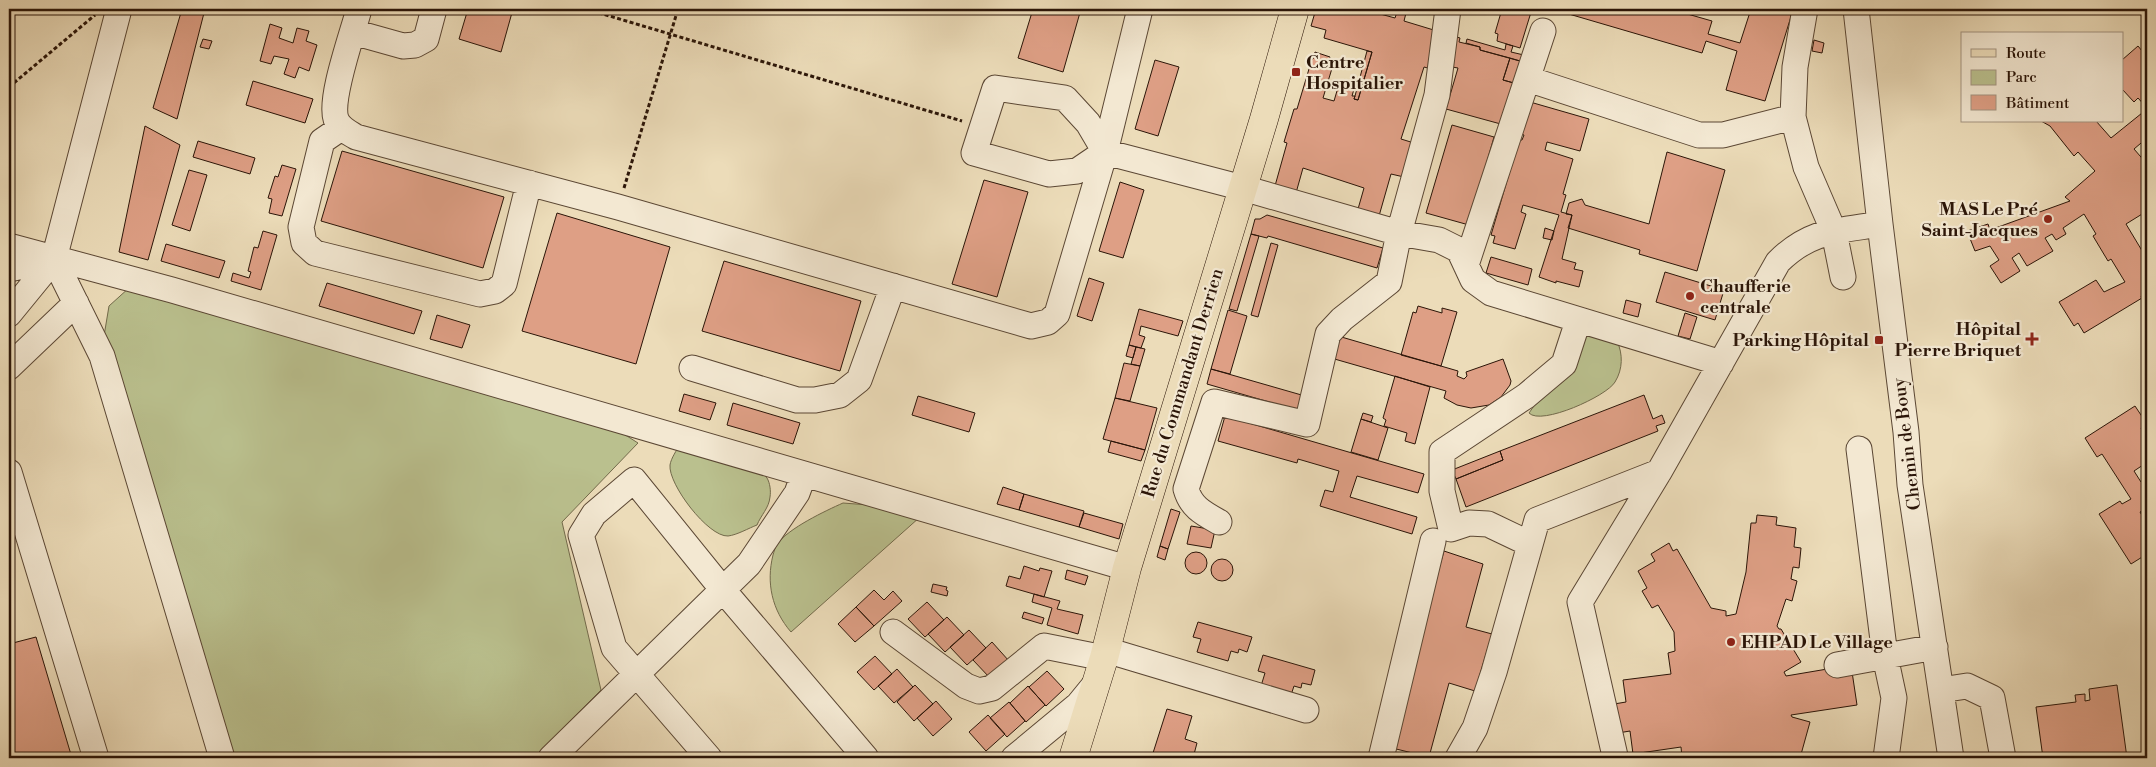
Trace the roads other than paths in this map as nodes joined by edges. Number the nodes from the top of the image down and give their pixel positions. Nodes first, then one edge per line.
1 (119, 9) edge
2 (434, 9) edge
3 (1140, 9) edge
4 (1295, 9) edge
5 (1448, 9) edge
6 (1805, 9) edge
7 (1856, 9) edge
8 (356, 20) edge
9 (1544, 31) dead end
10 (1528, 79) junction
11 (1793, 117) junction
12 (341, 128) junction
13 (1105, 152) junction
14 (529, 183) junction
15 (1243, 188) junction
16 (1880, 224) junction
17 (1834, 232) junction
18 (1399, 233) junction
19 (9, 246) edge
20 (54, 259) junction
21 (1466, 265) junction
22 (9, 269) edge
23 (1843, 277) dead end
24 (893, 286) junction
25 (76, 303) junction
26 (9, 314) edge
27 (1578, 321) junction
28 (1721, 363) junction
29 (9, 366) edge
30 (692, 368) dead end
31 (1859, 449) dead end
32 (9, 472) edge
33 (1659, 472) junction
34 (804, 474) junction
35 (1218, 522) dead end
36 (1433, 541) dead end
37 (1530, 544) junction
38 (1127, 568) junction
39 (722, 590) junction
40 (893, 632) dead end
41 (1935, 647) junction
42 (1885, 656) junction
43 (1103, 663) junction
44 (1837, 665) dead end
45 (636, 674) junction
46 (1941, 690) junction
47 (1306, 710) dead end
48 (1615, 756) dead end
49 (96, 758) edge
50 (222, 758) edge
51 (551, 758) edge
52 (709, 758) edge
53 (866, 758) edge
54 (1014, 758) edge
55 (1073, 758) edge
56 (1381, 758) edge
57 (1458, 758) edge
58 (1886, 758) edge
59 (1950, 758) edge
60 (2003, 758) edge

1 - 20 street
2 - 8 street
3 - 13 street
4 - 15 main road, Rue du Commandant Derrien
5 - 18 street
6 - 11 street
7 - 16 street, Chemin de Bouy
8 - 12 street
9 - 10 street
10 - 11 street
10 - 21 street
11 - 17 street
12 - 14 street
12 - 14 street
13 - 13 street
13 - 15 street
13 - 24 street
14 - 24 street
15 - 18 street
15 - 38 main road, Rue du Commandant Derrien
16 - 17 street
16 - 41 street, Chemin de Bouy
17 - 23 street
17 - 28 street
18 - 21 street
18 - 35 street
19 - 20 street
20 - 22 street
20 - 25 street
20 - 26 street
20 - 34 street
21 - 27 street
24 - 30 street
25 - 29 street
25 - 50 street
27 - 28 street
27 - 37 street
28 - 33 street
31 - 42 street
32 - 49 street
33 - 37 street
33 - 48 street
34 - 38 street
34 - 39 street
36 - 56 street
37 - 57 street
38 - 43 main road, Rue du Commandant Derrien
39 - 45 street
39 - 45 street
39 - 53 street
40 - 43 street
41 - 42 street
41 - 46 street, Chemin de Bouy
42 - 44 street
42 - 58 street
43 - 47 street
43 - 54 street
43 - 55 main road, Rue du Commandant Derrien
45 - 51 street
45 - 52 street
46 - 59 street, Chemin de Bouy
46 - 60 street

